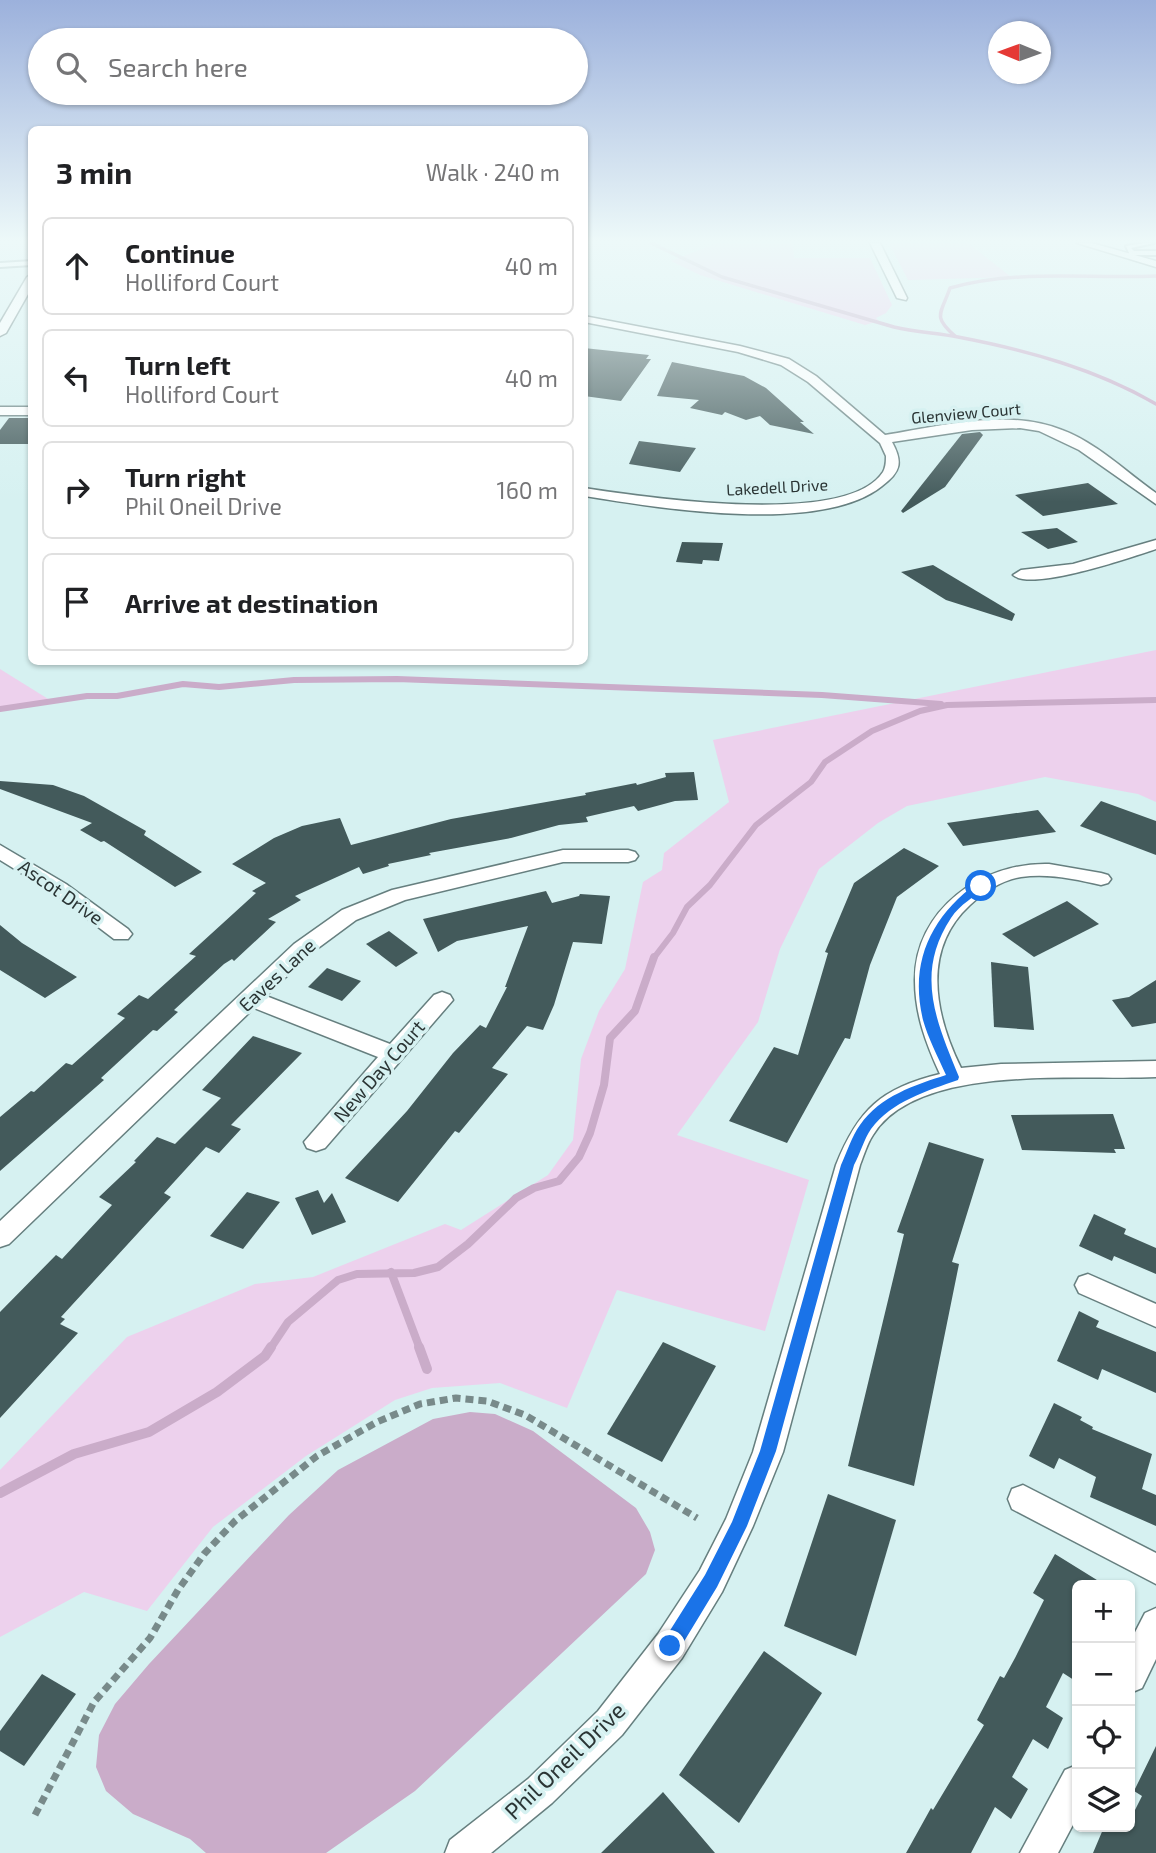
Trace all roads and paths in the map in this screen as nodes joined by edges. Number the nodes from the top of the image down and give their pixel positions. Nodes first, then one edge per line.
1 (638, 329) edge
2 (0, 411) edge
3 (28, 411) edge
4 (883, 439) junction
5 (588, 493) edge
6 (1156, 500) edge
7 (1156, 544) edge
8 (1021, 575) dead end
9 (0, 851) edge
10 (628, 856) dead end
11 (1101, 879) dead end
12 (121, 934) dead end
13 (251, 998) junction
14 (442, 1000) dead end
15 (393, 1054) junction
16 (1156, 1069) edge
17 (953, 1077) junction
18 (316, 1142) dead end
19 (0, 1237) edge
20 (1088, 1285) dead end
21 (1156, 1316) edge
22 (1023, 1499) dead end
23 (697, 1518) dead end
24 (1156, 1569) edge
25 (1156, 1623) edge
26 (1135, 1666) edge
27 (1072, 1791) edge
28 (35, 1815) dead end
29 (463, 1853) edge
30 (1038, 1853) edge

1 - 4 street
2 - 3 street
4 - 5 street, Lakedell Drive
4 - 6 street, Glenview Court
7 - 8 street
9 - 12 street, Ascot Drive
10 - 13 street, Eaves Lane
11 - 17 street
13 - 15 street
13 - 19 street, Eaves Lane
14 - 15 street, New Day Court
15 - 18 street, New Day Court
16 - 17 street, Phil Oneil Drive
17 - 29 street, Phil Oneil Drive
20 - 21 street
22 - 24 street
23 - 28 path
25 - 26 street
27 - 30 street

